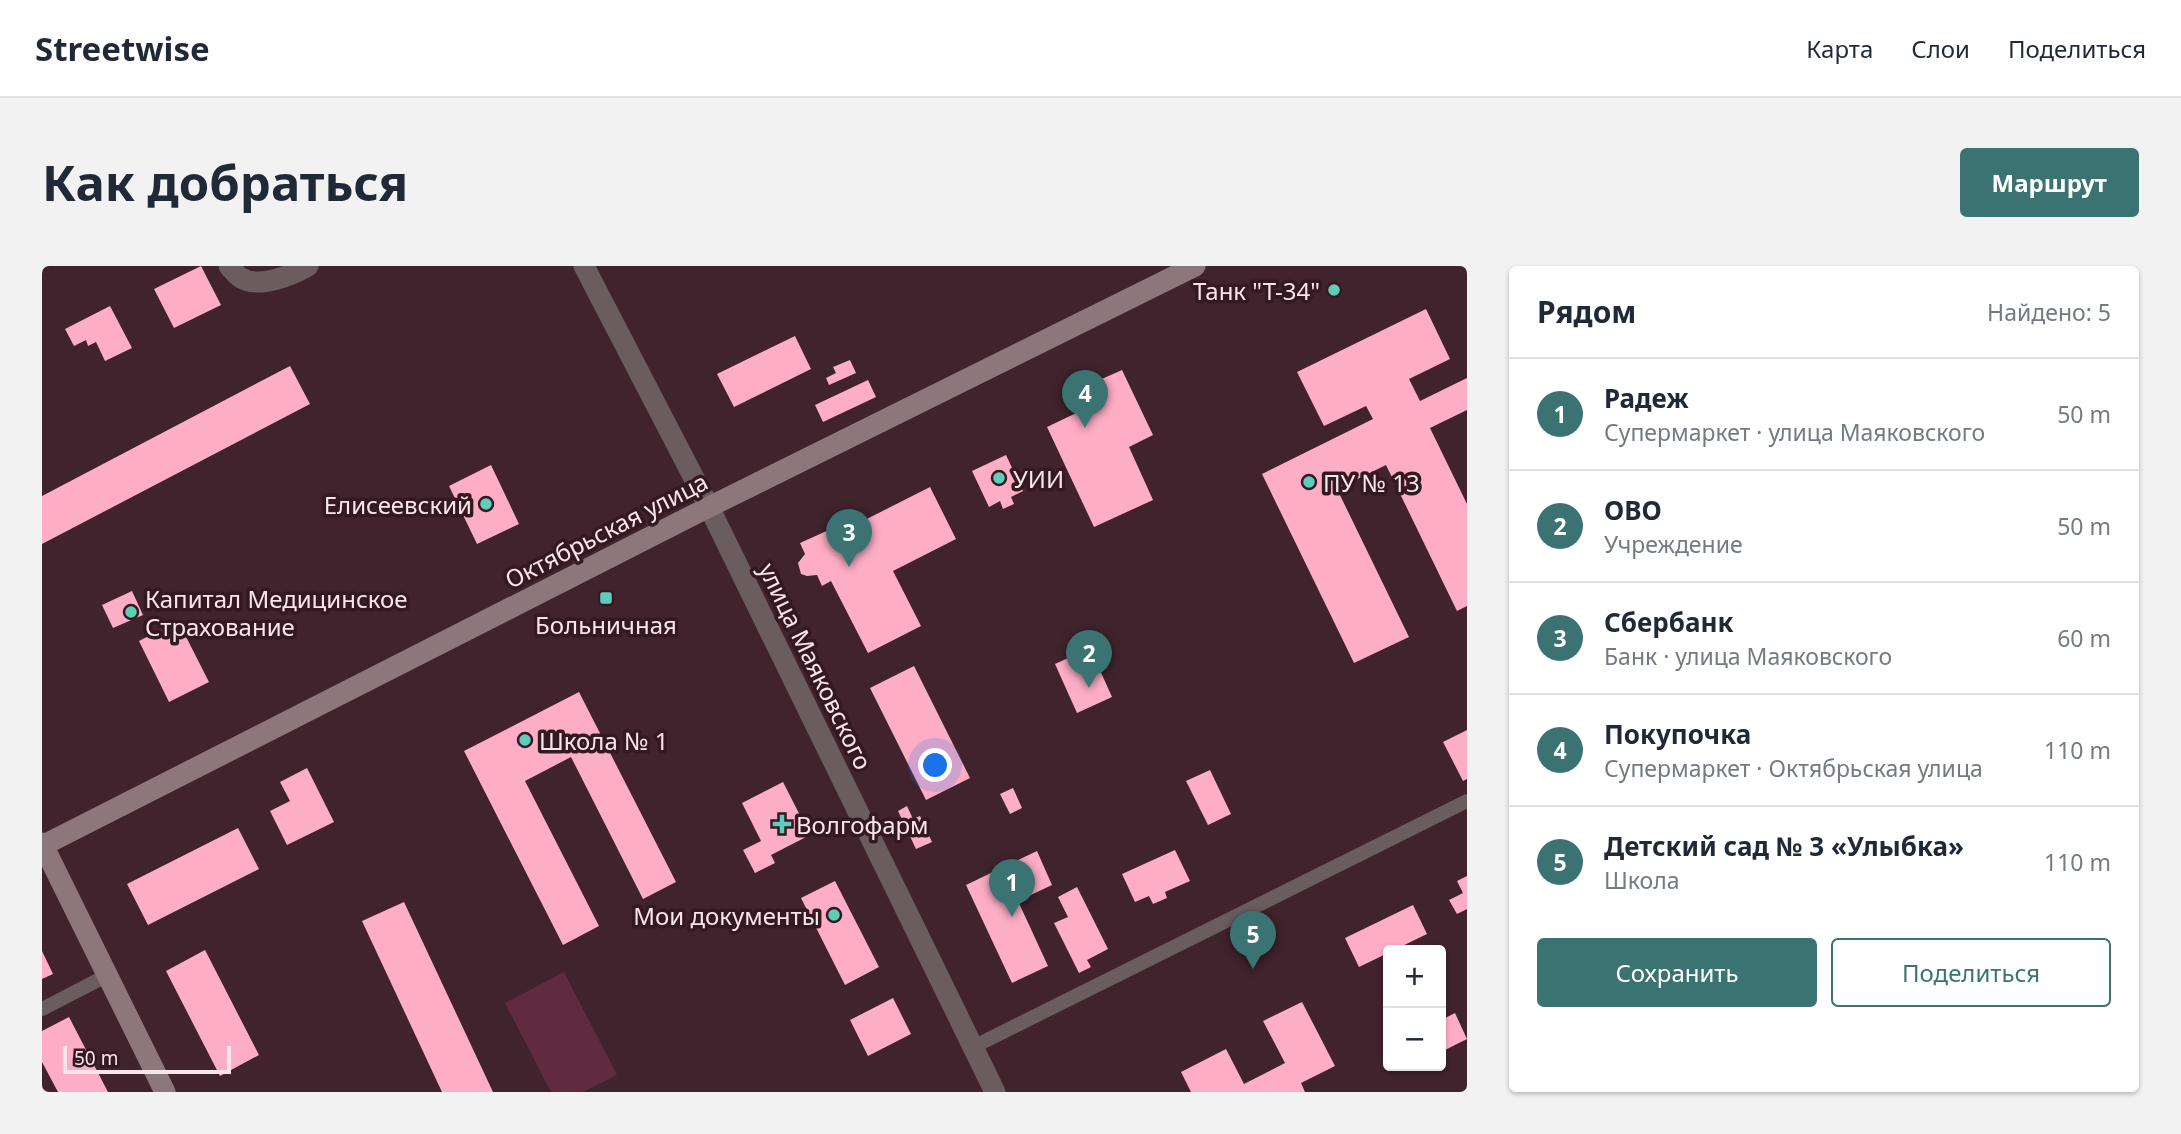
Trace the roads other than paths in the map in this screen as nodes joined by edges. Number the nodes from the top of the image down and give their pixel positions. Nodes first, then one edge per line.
1 (229, 266) edge
2 (308, 266) edge
3 (584, 266) edge
4 (1195, 266) edge
5 (709, 507) junction
6 (1467, 801) edge
7 (42, 845) edge
8 (108, 975) junction
9 (42, 1009) edge
10 (973, 1047) junction
11 (165, 1092) edge
12 (995, 1092) edge

1 - 2 street
3 - 5 street, улица Маяковского
4 - 5 main road, Октябрьская улица
5 - 7 main road, Октябрьская улица
5 - 10 street, улица Маяковского
6 - 10 lane
7 - 8 main road
8 - 9 lane
8 - 11 main road
10 - 12 street, улица Маяковского

